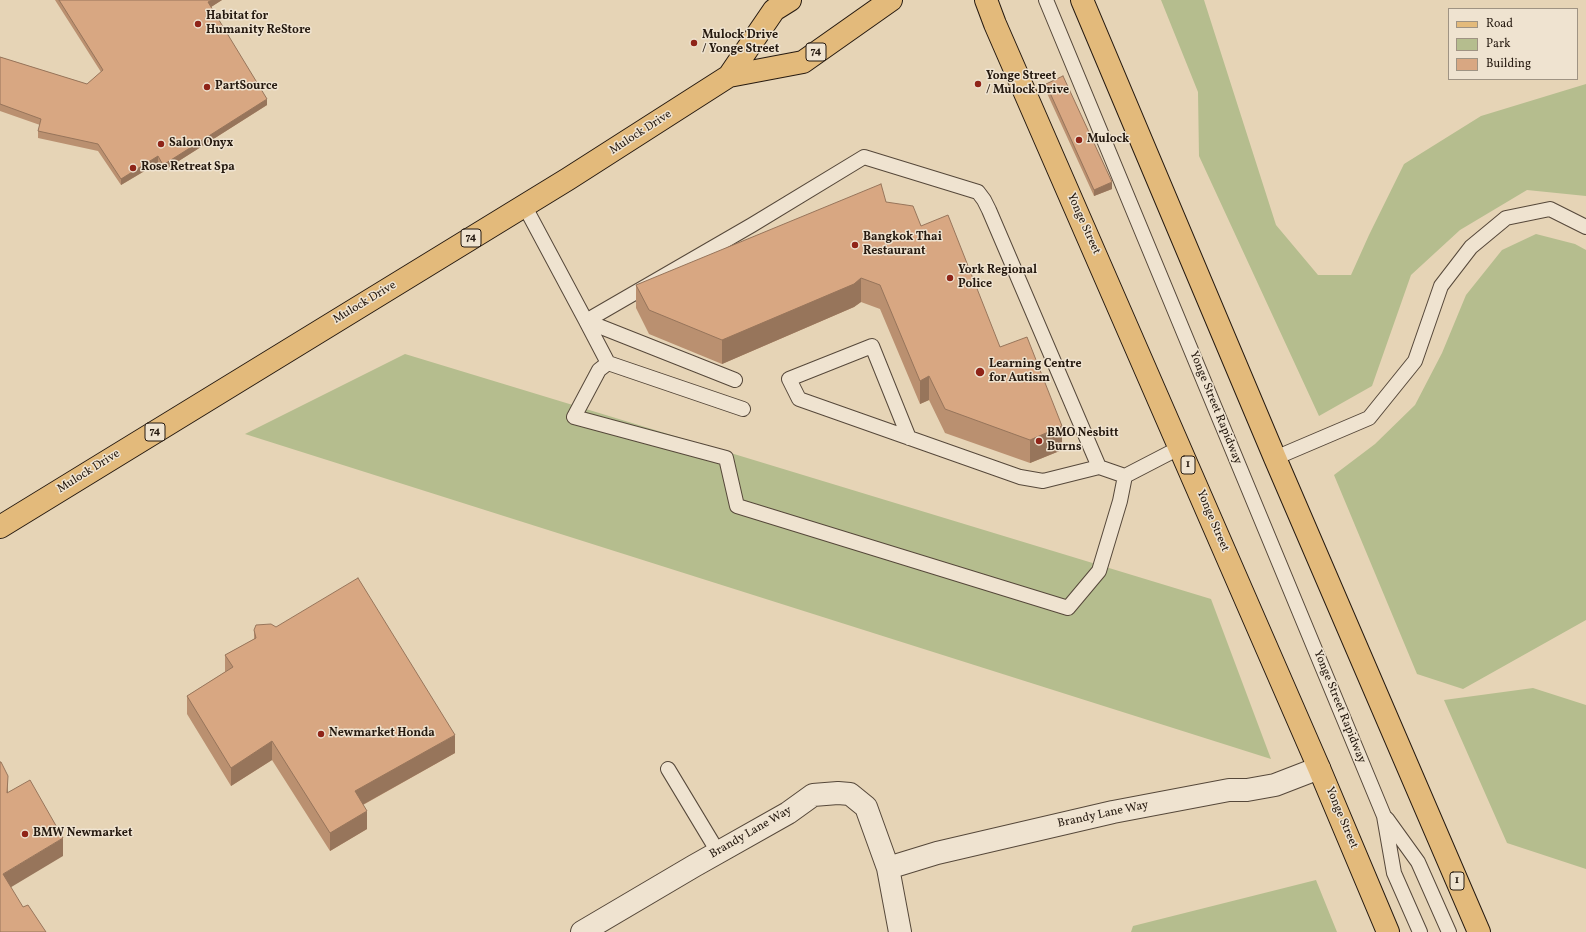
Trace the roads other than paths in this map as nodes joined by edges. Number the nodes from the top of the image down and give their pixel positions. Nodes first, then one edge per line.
1 (790, 0) edge
2 (891, 0) edge
3 (986, 0) edge
4 (1046, 0) edge
5 (1082, 0) edge
6 (729, 76) junction
7 (524, 205) junction
8 (1586, 227) edge
9 (586, 321) junction
10 (608, 363) junction
11 (735, 380) dead end
12 (743, 409) dead end
13 (909, 438) junction
14 (1181, 447) junction
15 (1275, 458) junction
16 (1099, 467) junction
17 (1125, 476) junction
18 (0, 526) edge
19 (668, 768) dead end
20 (1319, 768) junction
21 (1384, 816) junction
22 (718, 852) junction
23 (888, 868) junction
24 (582, 932) edge
25 (900, 932) edge
26 (1388, 932) edge
27 (1420, 932) edge
28 (1449, 932) edge
29 (1479, 932) edge

1 - 6 main road, Mulock Drive / 74
2 - 6 main road, Mulock Drive / 74
3 - 14 main road, Yonge Street / 1
4 - 21 lane, Yonge Street Rapidway
5 - 15 main road, 1
6 - 7 main road, Mulock Drive / 74
7 - 9 lane
7 - 18 main road, Mulock Drive / 74
8 - 15 lane
9 - 10 lane
9 - 11 lane
9 - 16 lane
10 - 12 lane
10 - 17 lane
13 - 13 lane
13 - 16 lane
14 - 17 lane
14 - 20 main road, Yonge Street / 1
15 - 29 main road, 1
16 - 17 lane
19 - 22 lane
20 - 23 street, Brandy Lane Way
20 - 26 main road, Yonge Street / 1
21 - 27 lane, Yonge Street Rapidway
21 - 28 lane, Yonge Street Rapidway
22 - 23 street, Brandy Lane Way
22 - 24 street, Brandy Lane Way
23 - 25 street, Brandy Lane Way

